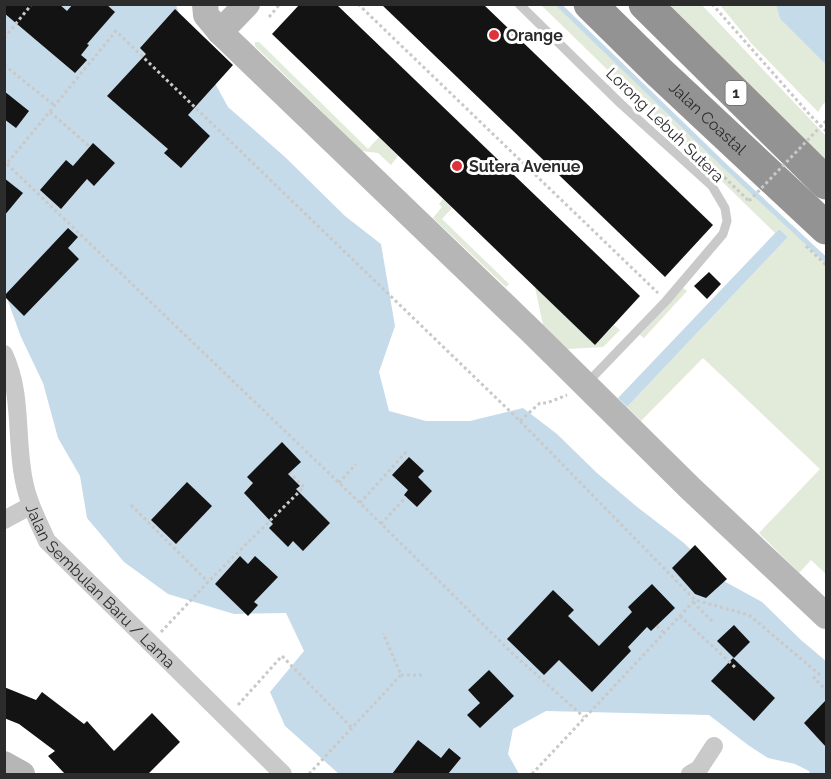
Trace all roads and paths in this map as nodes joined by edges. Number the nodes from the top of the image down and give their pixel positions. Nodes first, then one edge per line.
1 (32, 4) edge
2 (205, 4) edge
3 (280, 4) edge
4 (358, 4) edge
5 (519, 4) edge
6 (590, 4) edge
7 (645, 4) edge
8 (712, 4) edge
9 (257, 9) edge
10 (220, 32) junction
11 (4, 38) edge
12 (4, 65) edge
13 (257, 65) junction
14 (55, 106) junction
15 (50, 112) junction
16 (826, 121) edge
17 (826, 131) edge
18 (89, 146) dead end
19 (6, 166) edge
20 (720, 173) dead end
21 (826, 183) edge
22 (826, 228) edge
23 (666, 301) junction
24 (4, 354) edge
25 (584, 384) junction
26 (520, 421) junction
27 (407, 451) dead end
28 (356, 464) dead end
29 (290, 473) dead end
30 (339, 483) junction
31 (406, 497) dead end
32 (360, 503) junction
33 (131, 505) dead end
34 (30, 506) junction
35 (4, 520) edge
36 (381, 524) junction
37 (208, 582) junction
38 (694, 601) junction
39 (680, 616) junction
40 (826, 616) edge
41 (713, 622) dead end
42 (657, 626) dead end
43 (383, 633) dead end
44 (664, 633) junction
45 (159, 635) dead end
46 (737, 669) dead end
47 (401, 675) junction
48 (424, 675) dead end
49 (826, 690) edge
50 (233, 710) dead end
51 (584, 717) junction
52 (352, 728) junction
53 (714, 746) dead end
54 (4, 764) edge
55 (22, 774) edge
56 (283, 774) edge
57 (309, 774) edge
58 (532, 774) edge
59 (690, 774) edge

1 - 11 path
2 - 10 street
3 - 9 path
4 - 23 path
5 - 23 lane, Lorong Lebuh Sutera
6 - 22 highway, Jalan Coastal / 1
7 - 21 highway, 1
8 - 17 path
9 - 10 street
9 - 13 street
10 - 13 street
12 - 14 path
13 - 25 street
14 - 15 path
14 - 26 path
15 - 18 path
15 - 19 path
16 - 20 path, bridge
19 - 30 path
23 - 25 lane, Lorong Lebuh Sutera
24 - 34 street, Jalan Sembulan Baru / Lama
25 - 26 path
25 - 40 street
26 - 38 path
27 - 32 path
28 - 30 path
29 - 37 path
30 - 32 path
31 - 36 path
32 - 36 path
33 - 37 path
34 - 35 street
34 - 56 street, Jalan Sembulan Baru / Lama
36 - 51 path
37 - 45 path
38 - 39 path
38 - 41 path
38 - 49 path
39 - 44 path
39 - 46 path
42 - 44 path
43 - 47 path
44 - 51 path
47 - 48 path
47 - 52 path
50 - 52 path
51 - 58 path
52 - 57 path
53 - 59 street
54 - 55 street

